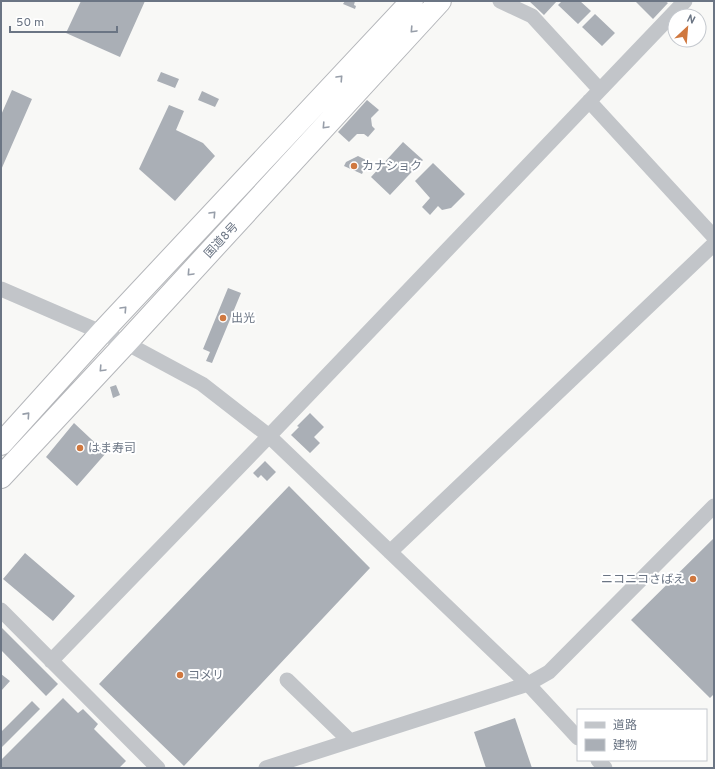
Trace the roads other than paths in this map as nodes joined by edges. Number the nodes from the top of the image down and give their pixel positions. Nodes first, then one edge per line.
1 (412, 1) edge
2 (440, 1) edge
3 (500, 1) edge
4 (685, 1) edge
5 (600, 90) junction
6 (589, 101) junction
7 (714, 237) edge
8 (714, 244) edge
9 (1, 289) edge
10 (102, 332) junction
11 (126, 343) junction
12 (269, 436) junction
13 (1, 444) edge
14 (1, 477) edge
15 (714, 506) edge
16 (390, 552) junction
17 (1, 610) edge
18 (51, 661) junction
19 (287, 680) dead end
20 (528, 684) junction
21 (577, 737) edge
22 (350, 741) junction
23 (158, 768) edge
24 (266, 768) edge

10 -> 1 highway, 国道8号
2 -> 11 highway, 国道8号
3 - 5 street
4 - 5 street
5 - 6 street
6 - 7 street
6 - 12 street
8 - 16 street
9 - 10 street
10 - 11 street
13 -> 10 highway, 国道8号
11 - 12 street
11 -> 14 highway, 国道8号
12 - 16 street
12 - 18 street
15 - 20 street
16 - 20 street
17 - 18 street
18 - 23 street
19 - 22 street
20 - 21 street
20 - 22 street
22 - 24 street

